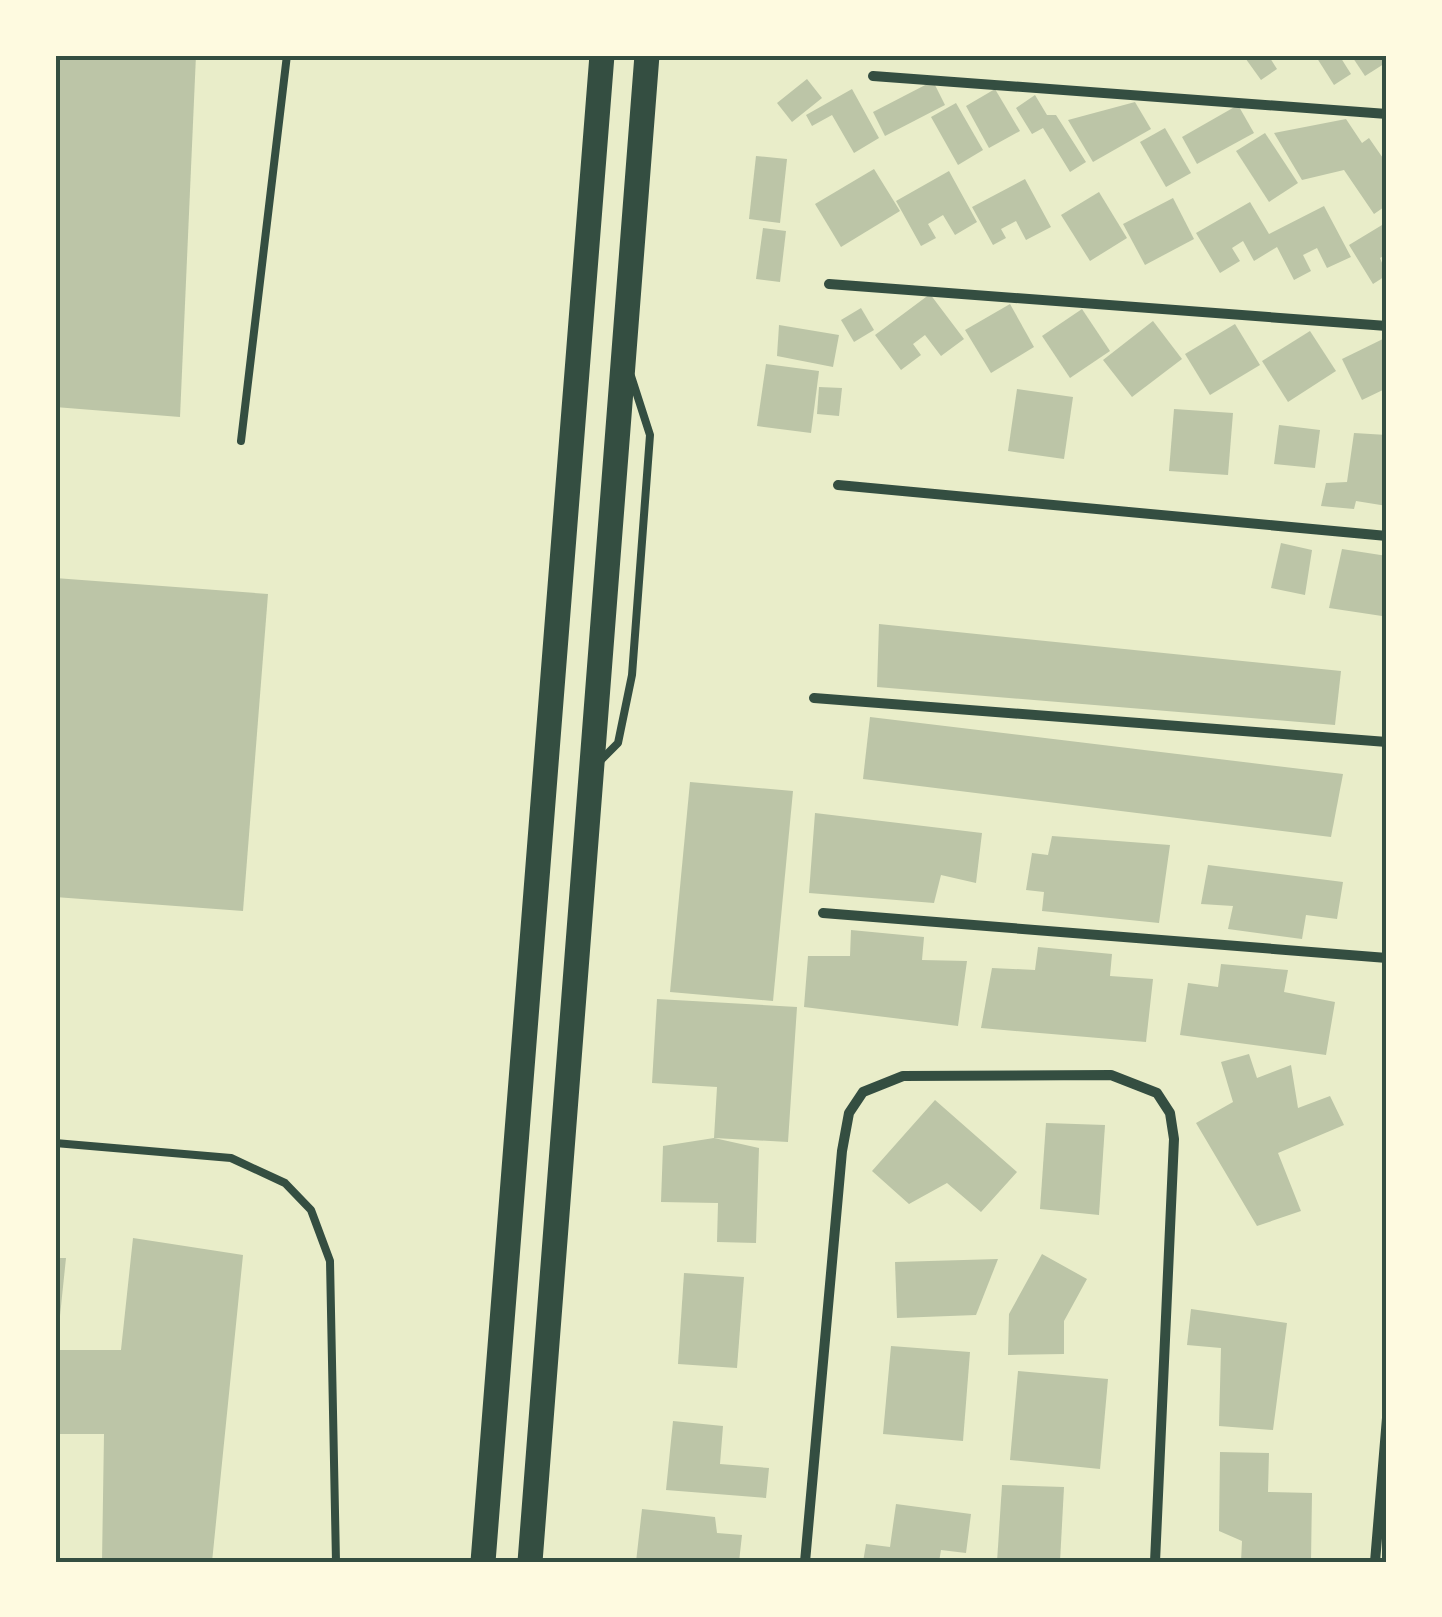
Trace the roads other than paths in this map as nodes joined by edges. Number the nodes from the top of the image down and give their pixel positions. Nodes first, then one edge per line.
1 (287, 55) edge
2 (602, 55) edge
3 (647, 55) edge
4 (873, 76) dead end
5 (1387, 114) edge
6 (828, 284) dead end
7 (1387, 326) edge
8 (622, 358) junction
9 (242, 441) dead end
10 (838, 485) dead end
11 (1387, 536) edge
12 (814, 698) dead end
13 (1387, 742) edge
14 (588, 774) junction
15 (823, 913) dead end
16 (1387, 958) edge
17 (55, 1143) edge
18 (1387, 1418) edge
19 (336, 1562) edge
20 (482, 1562) edge
21 (530, 1562) edge
22 (805, 1562) edge
23 (1155, 1562) edge
24 (1375, 1562) edge

1 - 9 lane
2 - 20 main road
3 - 8 main road
4 - 5 street
6 - 7 street
8 - 14 main road
8 - 14 lane
10 - 11 street
12 - 13 street
14 - 21 main road
15 - 16 street
17 - 19 lane
18 - 24 street
22 - 23 street

